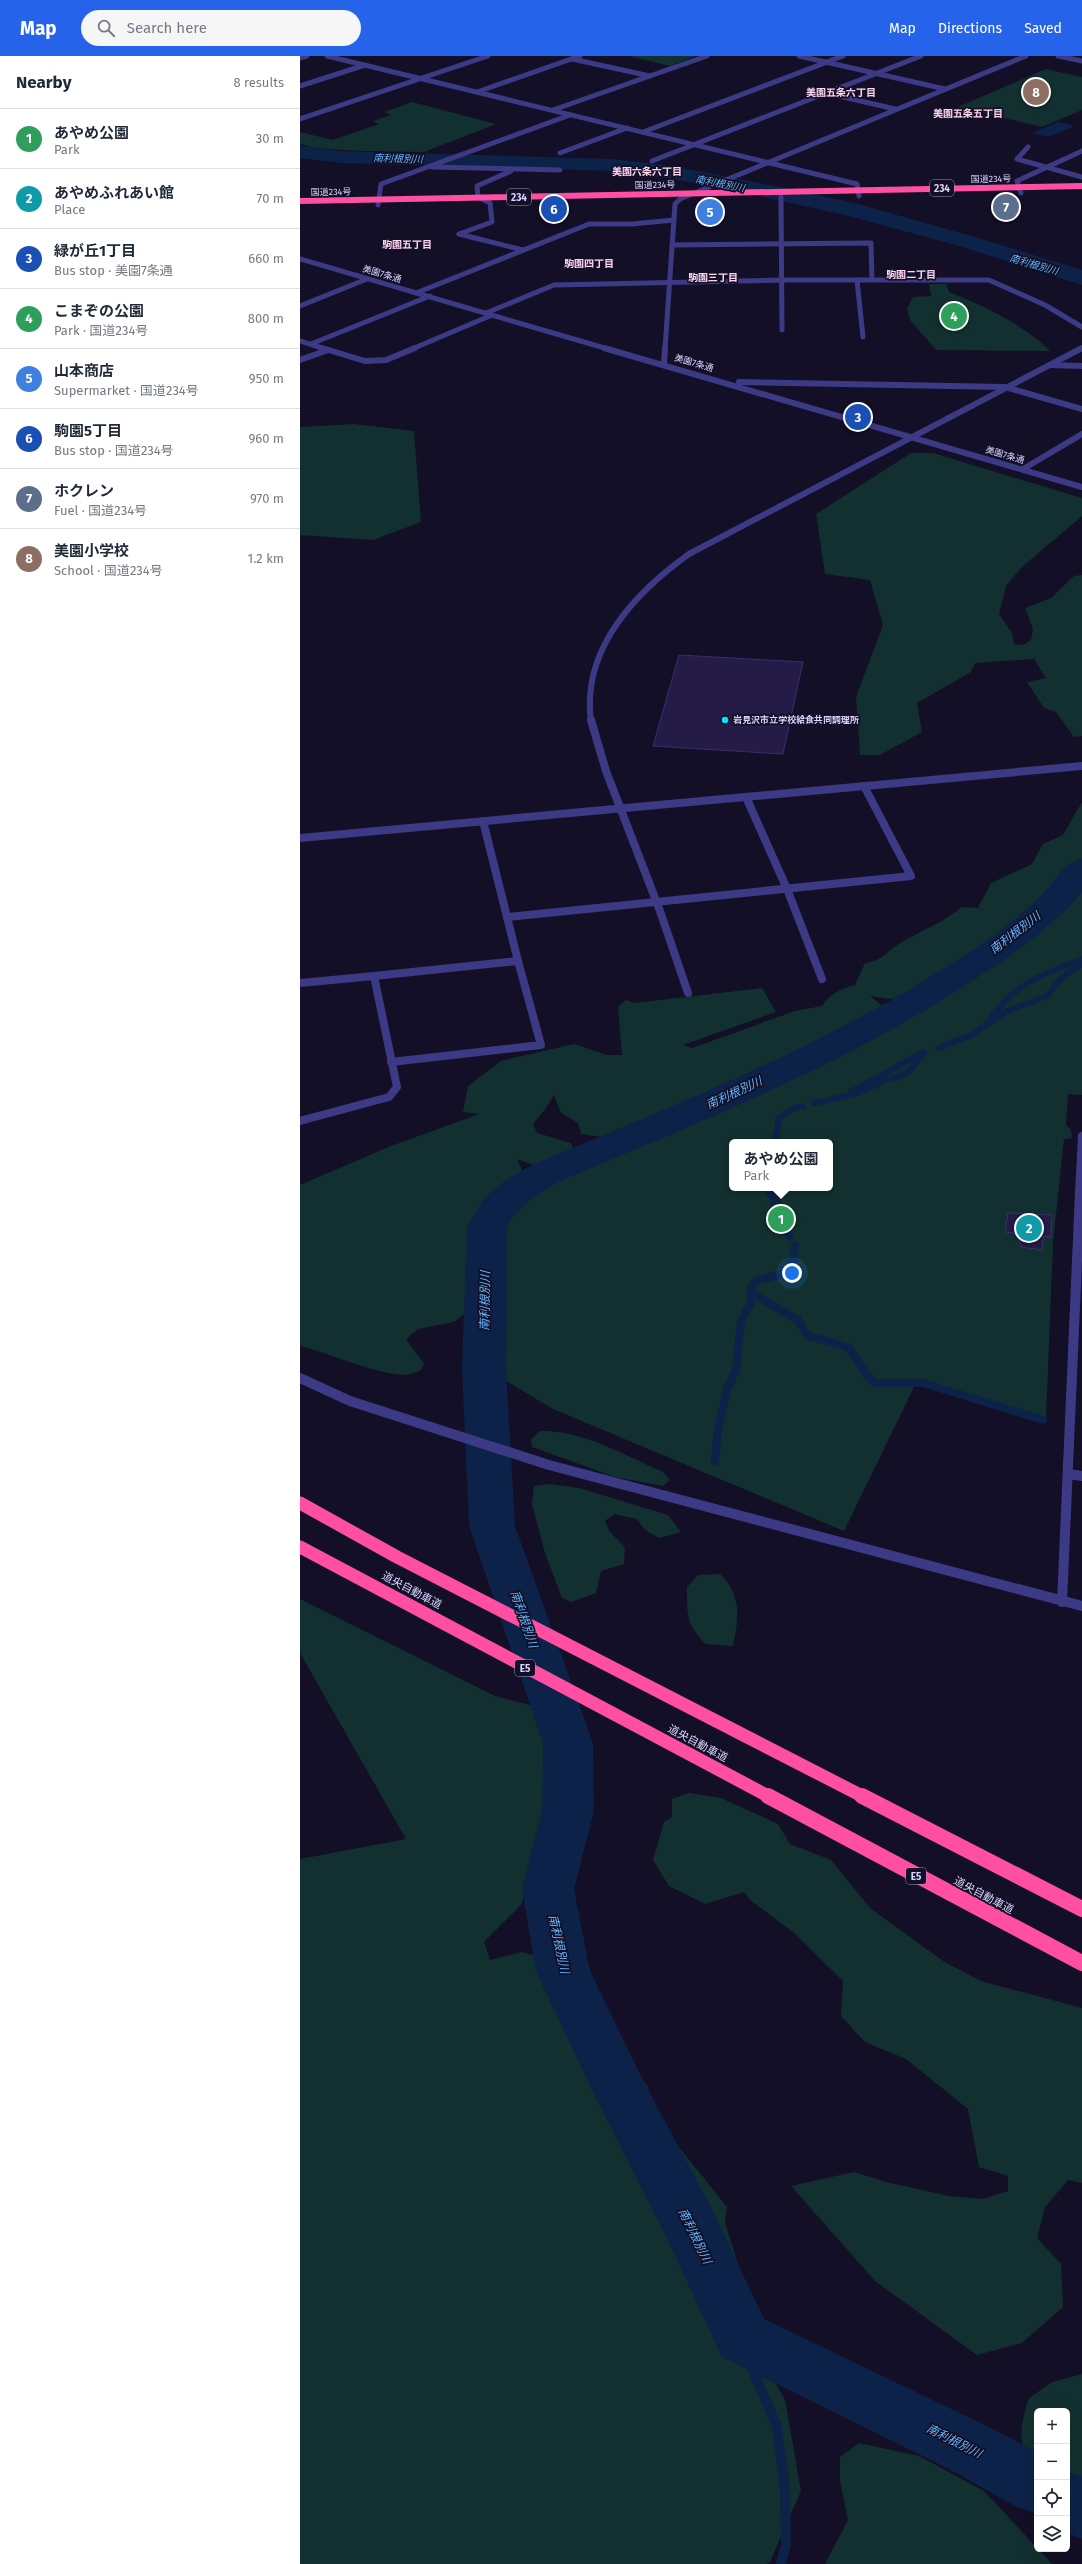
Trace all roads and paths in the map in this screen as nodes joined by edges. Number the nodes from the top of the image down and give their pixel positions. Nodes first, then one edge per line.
1 (307, 56) edge
2 (327, 56) edge
3 (488, 56) edge
4 (560, 56) edge
5 (580, 56) edge
6 (707, 56) edge
7 (799, 56) edge
8 (843, 56) edge
9 (921, 56) edge
10 (1026, 56) edge
11 (1058, 56) edge
12 (300, 58) edge
13 (572, 59) junction
14 (1082, 61) edge
15 (827, 62) junction
16 (365, 65) junction
17 (877, 73) junction
18 (650, 76) junction
19 (420, 78) junction
20 (300, 86) edge
21 (945, 89) junction
22 (476, 92) junction
23 (826, 93) junction
24 (895, 109) junction
25 (553, 110) junction
26 (570, 114) junction
27 (300, 119) edge
28 (627, 128) junction
29 (643, 132) junction
30 (696, 145) junction
31 (1028, 147) dead end
32 (1082, 151) edge
33 (560, 153) dead end
34 (652, 161) dead end
35 (768, 162) junction
36 (429, 166) junction
37 (515, 169) junction
38 (1044, 169) junction
39 (560, 170) dead end
40 (1082, 177) edge
41 (1082, 186) edge
42 (1020, 190) junction
43 (1082, 192) edge
44 (691, 193) junction
45 (858, 193) junction
46 (478, 197) junction
47 (781, 197) junction
48 (680, 199) junction
49 (300, 201) edge
50 (378, 202) junction
51 (490, 203) junction
52 (300, 207) edge
53 (674, 220) junction
54 (782, 244) junction
55 (672, 245) junction
56 (523, 250) junction
57 (300, 259) edge
58 (367, 279) junction
59 (782, 280) junction
60 (857, 280) junction
61 (872, 280) junction
62 (669, 283) junction
63 (416, 293) junction
64 (430, 296) junction
65 (300, 306) edge
66 (489, 314) junction
67 (1082, 327) edge
68 (782, 330) dead end
69 (863, 337) dead end
70 (300, 341) edge
71 (311, 344) junction
72 (1082, 348) edge
73 (328, 350) junction
74 (300, 360) edge
75 (664, 364) junction
76 (1048, 365) junction
77 (1082, 366) edge
78 (725, 382) junction
79 (1005, 387) junction
80 (1082, 409) edge
81 (1082, 434) edge
82 (911, 437) junction
83 (1023, 469) junction
84 (1082, 486) edge
85 (1082, 766) edge
86 (864, 786) junction
87 (746, 797) junction
88 (619, 808) junction
89 (483, 821) junction
90 (300, 838) edge
91 (787, 889) junction
92 (658, 902) junction
93 (507, 917) junction
94 (518, 962) junction
95 (374, 976) junction
96 (822, 978) dead end
97 (300, 983) edge
98 (688, 993) dead end
99 (391, 1062) junction
100 (300, 1121) edge
101 (1082, 1136) edge
102 (1080, 1202) edge
103 (1080, 1291) edge
104 (300, 1378) edge
105 (1068, 1474) junction
106 (1082, 1476) edge
107 (300, 1503) edge
108 (300, 1547) edge
109 (1062, 1602) junction
110 (1082, 1606) edge
111 (1082, 1909) edge
112 (1082, 1963) edge

1 - 12 street
2 - 16 street
3 - 19 street
4 - 13 street
5 - 13 street
6 - 18 street
7 - 15 street
8 - 15 street
9 - 17 street
10 - 21 street
11 - 14 street
13 - 18 street
13 - 22 street
15 - 17 street
15 - 29 street
16 - 19 street
16 - 20 street
17 - 21 street
17 - 23 street
18 - 25 street
19 - 22 street
19 - 27 street
21 - 24 street
22 - 25 street
23 - 24 street
23 - 30 street
24 - 35 street
25 - 26 street
26 - 28 street
26 - 36 street
28 - 29 street
28 - 33 street
29 - 30 street
30 - 34 street
30 - 35 street
31 - 38 street
32 - 38 street
35 - 44 street
35 - 45 street
36 - 37 street
36 - 50 street
37 - 39 street
37 - 46 street
38 - 40 street
38 - 42 street
41 - 42 highway, 国道234号 / 234
42 - 43 highway, 国道234号 / 234
42 - 45 highway, 国道234号 / 234
44 - 45 highway, 国道234号 / 234
44 - 46 highway, 国道234号 / 234
44 - 48 street
45 - 47 highway, 国道234号 / 234
46 - 50 highway, 国道234号 / 234
46 - 51 street
47 - 48 highway, 国道234号 / 234
47 - 54 street
48 - 51 highway, 国道234号 / 234
48 - 53 street
49 - 50 highway, 国道234号 / 234
50 - 51 highway, 国道234号 / 234
50 - 52 highway, 国道234号 / 234
51 - 56 street
53 - 55 street
53 - 56 street
54 - 55 street
54 - 59 street
54 - 61 street
55 - 62 street
56 - 63 street
57 - 58 street, 美園7条通
58 - 63 street, 美園7条通
58 - 65 street
59 - 60 street
59 - 62 street
59 - 68 street
60 - 61 street
60 - 69 street
61 - 67 street
62 - 66 street
62 - 75 street
63 - 64 street, 美園7条通
64 - 66 street, 美園7条通
64 - 71 street
66 - 73 street
66 - 75 street, 美園7条通
70 - 71 street
71 - 73 street
72 - 76 street
73 - 74 street
75 - 78 street, 美園7条通
76 - 77 street
76 - 79 street
78 - 79 street
78 - 82 street, 美園7条通
79 - 80 street
79 - 82 street
81 - 83 street
82 - 83 street, 美園7条通
82 - 88 street
83 - 84 street, 美園7条通
85 - 86 street
86 - 87 street
86 - 91 street
87 - 88 street
87 - 91 street
88 - 89 street
88 - 92 street
89 - 90 street
89 - 93 street
91 - 92 street
91 - 96 street
92 - 93 street
92 - 98 street
93 - 94 street
94 - 95 street
94 - 99 street
95 - 97 street
95 - 99 street
99 - 100 street
101 - 102 street
102 - 103 street
103 - 105 street
104 - 109 street
105 - 106 street
105 - 109 street
107 - 111 highway, 道央自動車道
108 - 112 highway, 道央自動車道 / E5
109 - 110 street

